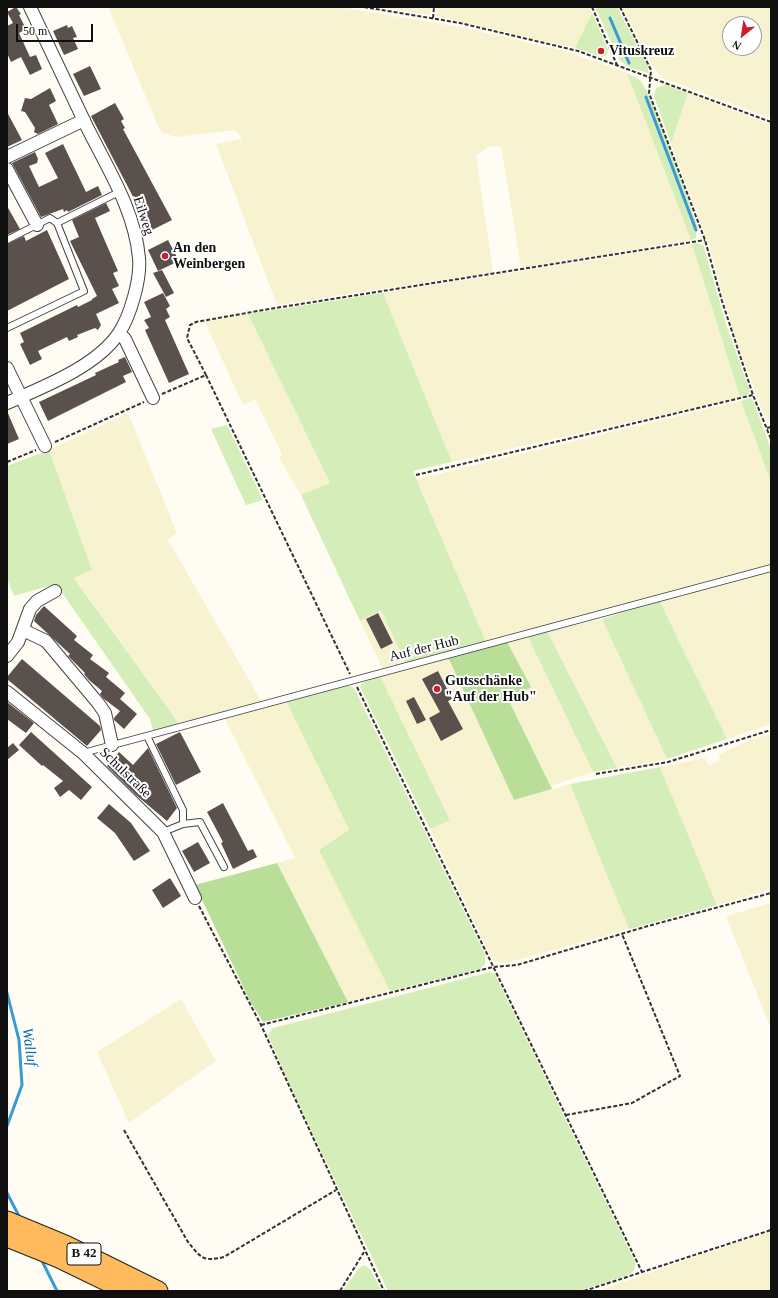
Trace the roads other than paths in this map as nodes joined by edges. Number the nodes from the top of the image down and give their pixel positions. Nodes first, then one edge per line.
1 (30, 7) edge
2 (84, 120) junction
3 (7, 157) edge
4 (7, 169) edge
5 (119, 192) junction
6 (57, 223) junction
7 (36, 225) junction
8 (7, 240) edge
9 (7, 328) edge
10 (119, 333) junction
11 (7, 368) edge
12 (21, 397) junction
13 (153, 398) road end
14 (7, 403) edge
15 (45, 446) road end
16 (771, 568) edge
17 (55, 591) dead end
18 (23, 630) junction
19 (7, 656) edge
20 (7, 692) edge
21 (146, 736) junction
22 (112, 745) junction
23 (83, 753) junction
24 (183, 824) junction
25 (163, 832) junction
26 (224, 867) dead end
27 (195, 898) road end
28 (7, 1221) edge
29 (7, 1237) edge
30 (127, 1291) edge
31 (158, 1291) edge

1 - 2 street, Eilweg
2 - 3 street
2 - 5 street, Eilweg
4 - 7 street
5 - 6 lane
5 - 10 street, Eilweg
6 - 7 lane
6 - 9 lane
7 - 8 lane
10 - 12 street, Eilweg
10 - 13 street
11 - 12 street
12 - 14 street, Eilweg
12 - 15 street
16 - 21 lane, Auf der Hub
17 - 18 street
18 - 19 street
18 - 22 street, Schulstraße
20 - 23 street, Schulstraße
21 - 22 lane, Auf der Hub
21 - 24 lane
22 - 23 lane, Auf der Hub
23 - 25 street, Schulstraße
24 - 25 lane
24 - 26 lane
25 - 27 street, Schulstraße
28 - 31 highway, B 42
29 - 30 highway, B 42

